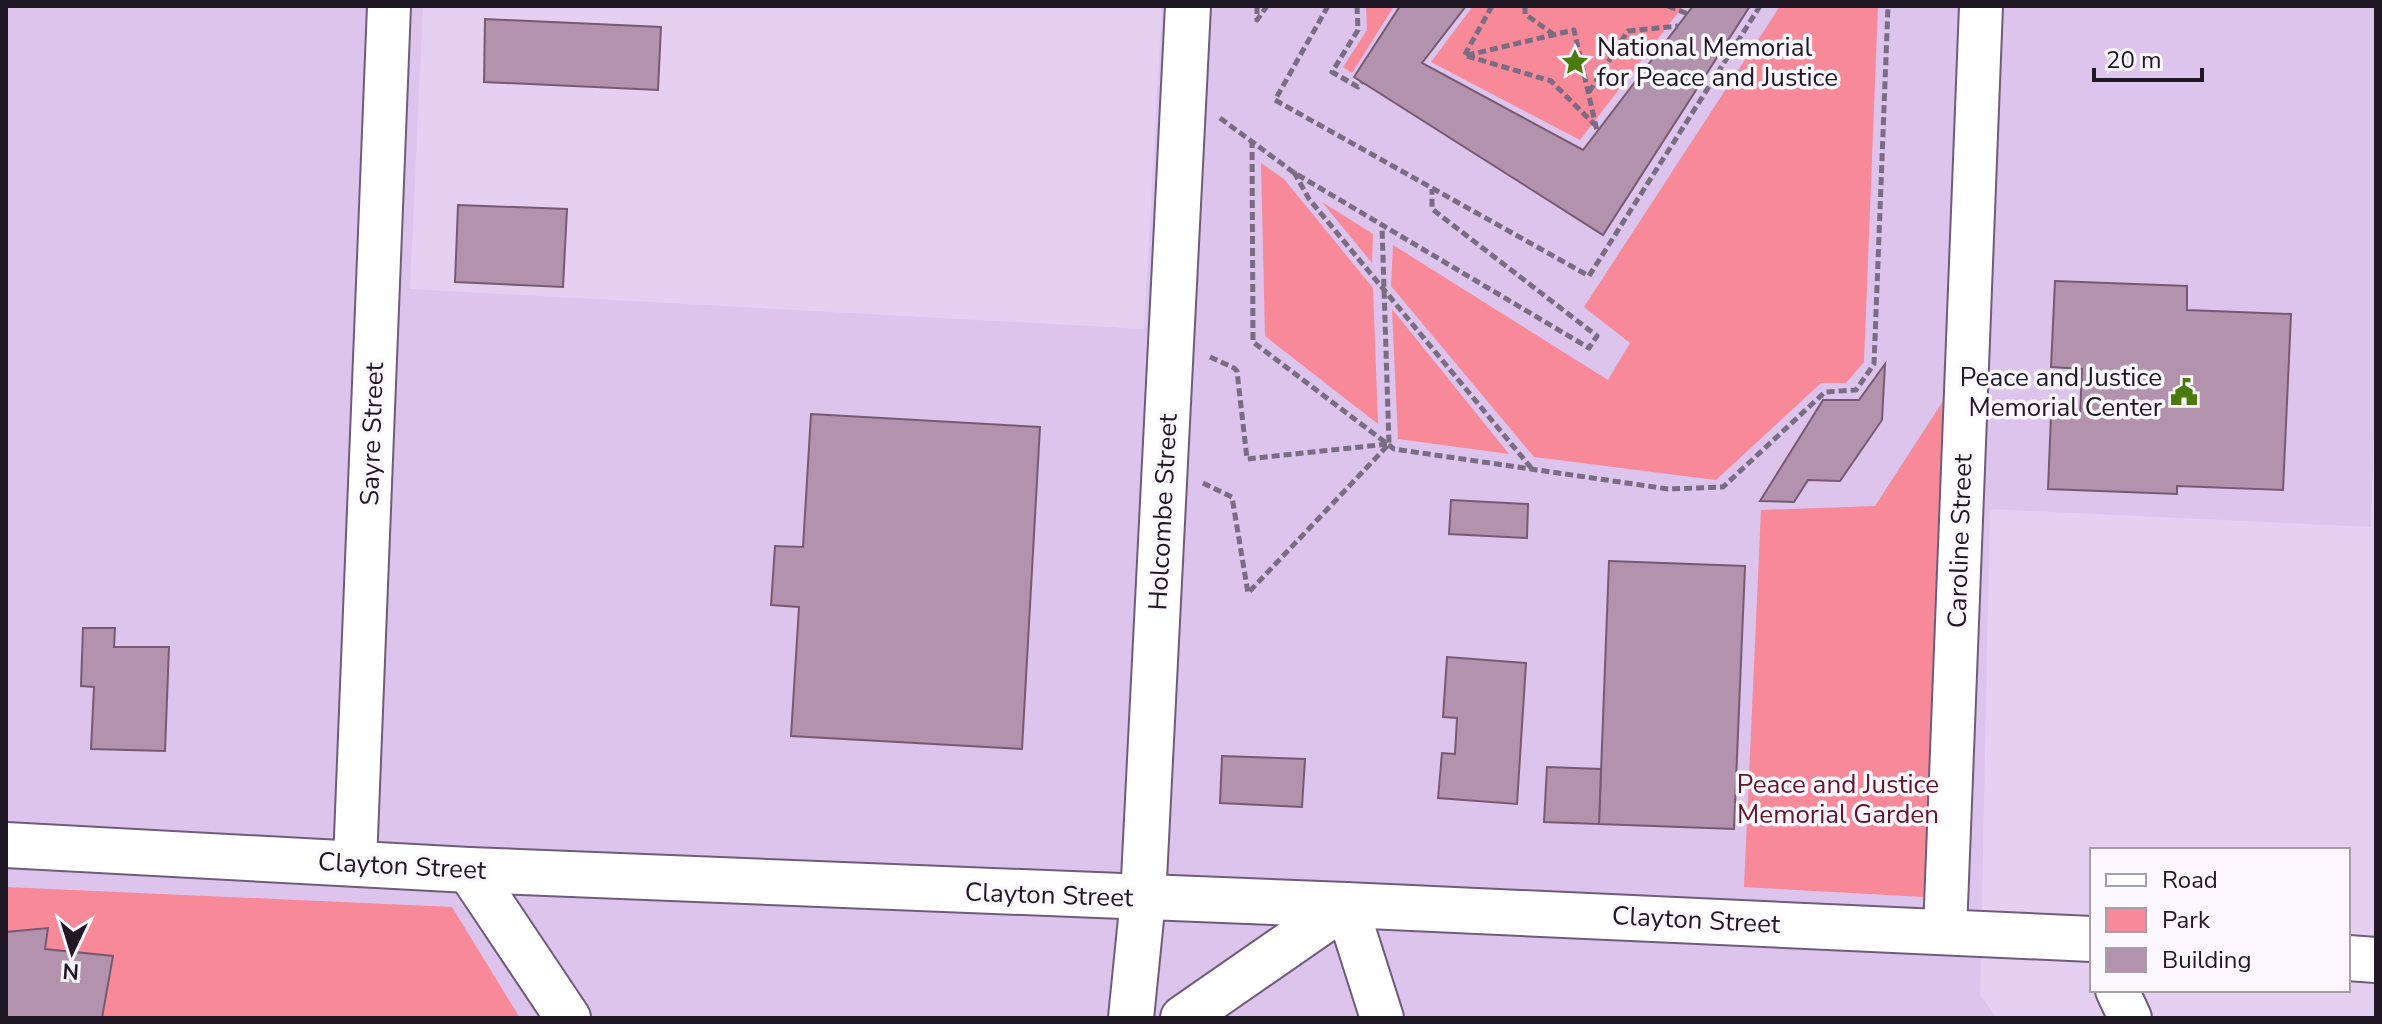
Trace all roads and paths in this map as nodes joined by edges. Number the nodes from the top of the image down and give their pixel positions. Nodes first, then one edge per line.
1 (389, 6) edge
2 (1188, 6) edge
3 (1257, 6) edge
4 (1267, 6) edge
5 (1328, 6) edge
6 (1357, 6) edge
7 (1492, 6) edge
8 (1525, 6) edge
9 (1668, 6) edge
10 (1760, 6) edge
11 (1888, 6) edge
12 (1981, 6) edge
13 (1688, 14) dead end
14 (1678, 26) dead end
15 (1554, 34) junction
16 (1464, 56) junction
17 (1362, 82) dead end
18 (1589, 92) junction
19 (1293, 172) junction
20 (1432, 188) junction
21 (1382, 225) junction
22 (1385, 290) junction
23 (1171, 340) junction
24 (1389, 444) junction
25 (1165, 466) junction
26 (1532, 469) junction
27 (6, 845) edge
28 (355, 862) junction
29 (469, 870) junction
30 (1143, 899) junction
31 (1346, 905) junction
32 (1945, 931) junction
33 (2090, 939) edge
34 (2350, 958) edge
35 (2376, 960) edge
36 (2118, 992) edge
37 (568, 1018) edge
38 (1131, 1018) edge
39 (1183, 1018) edge
40 (1382, 1018) edge
41 (2130, 1018) edge

1 - 28 street, Sayre Street
2 - 23 street, Holcombe Street
3 - 4 path
5 - 20 path
6 - 17 path
7 - 16 path
8 - 15 path
9 - 13 path
10 - 20 path
11 - 26 path
12 - 32 street, Caroline Street
14 - 18 path
15 - 16 path
15 - 18 path
16 - 18 path
19 - 21 path
19 - 22 path
19 - 24 path
20 - 21 path
21 - 22 path
22 - 24 path
22 - 26 path
23 - 24 path
23 - 25 street, Holcombe Street
24 - 25 path
24 - 26 path
25 - 30 street, Holcombe Street
27 - 28 street, Clayton Street
28 - 29 street, Clayton Street
29 - 30 street, Clayton Street
29 - 37 street
30 - 31 street, Clayton Street
30 - 38 street, Holcombe Street
31 - 32 street, Clayton Street
31 - 39 street
31 - 40 street
32 - 33 street, Clayton Street
34 - 35 street
36 - 41 street

